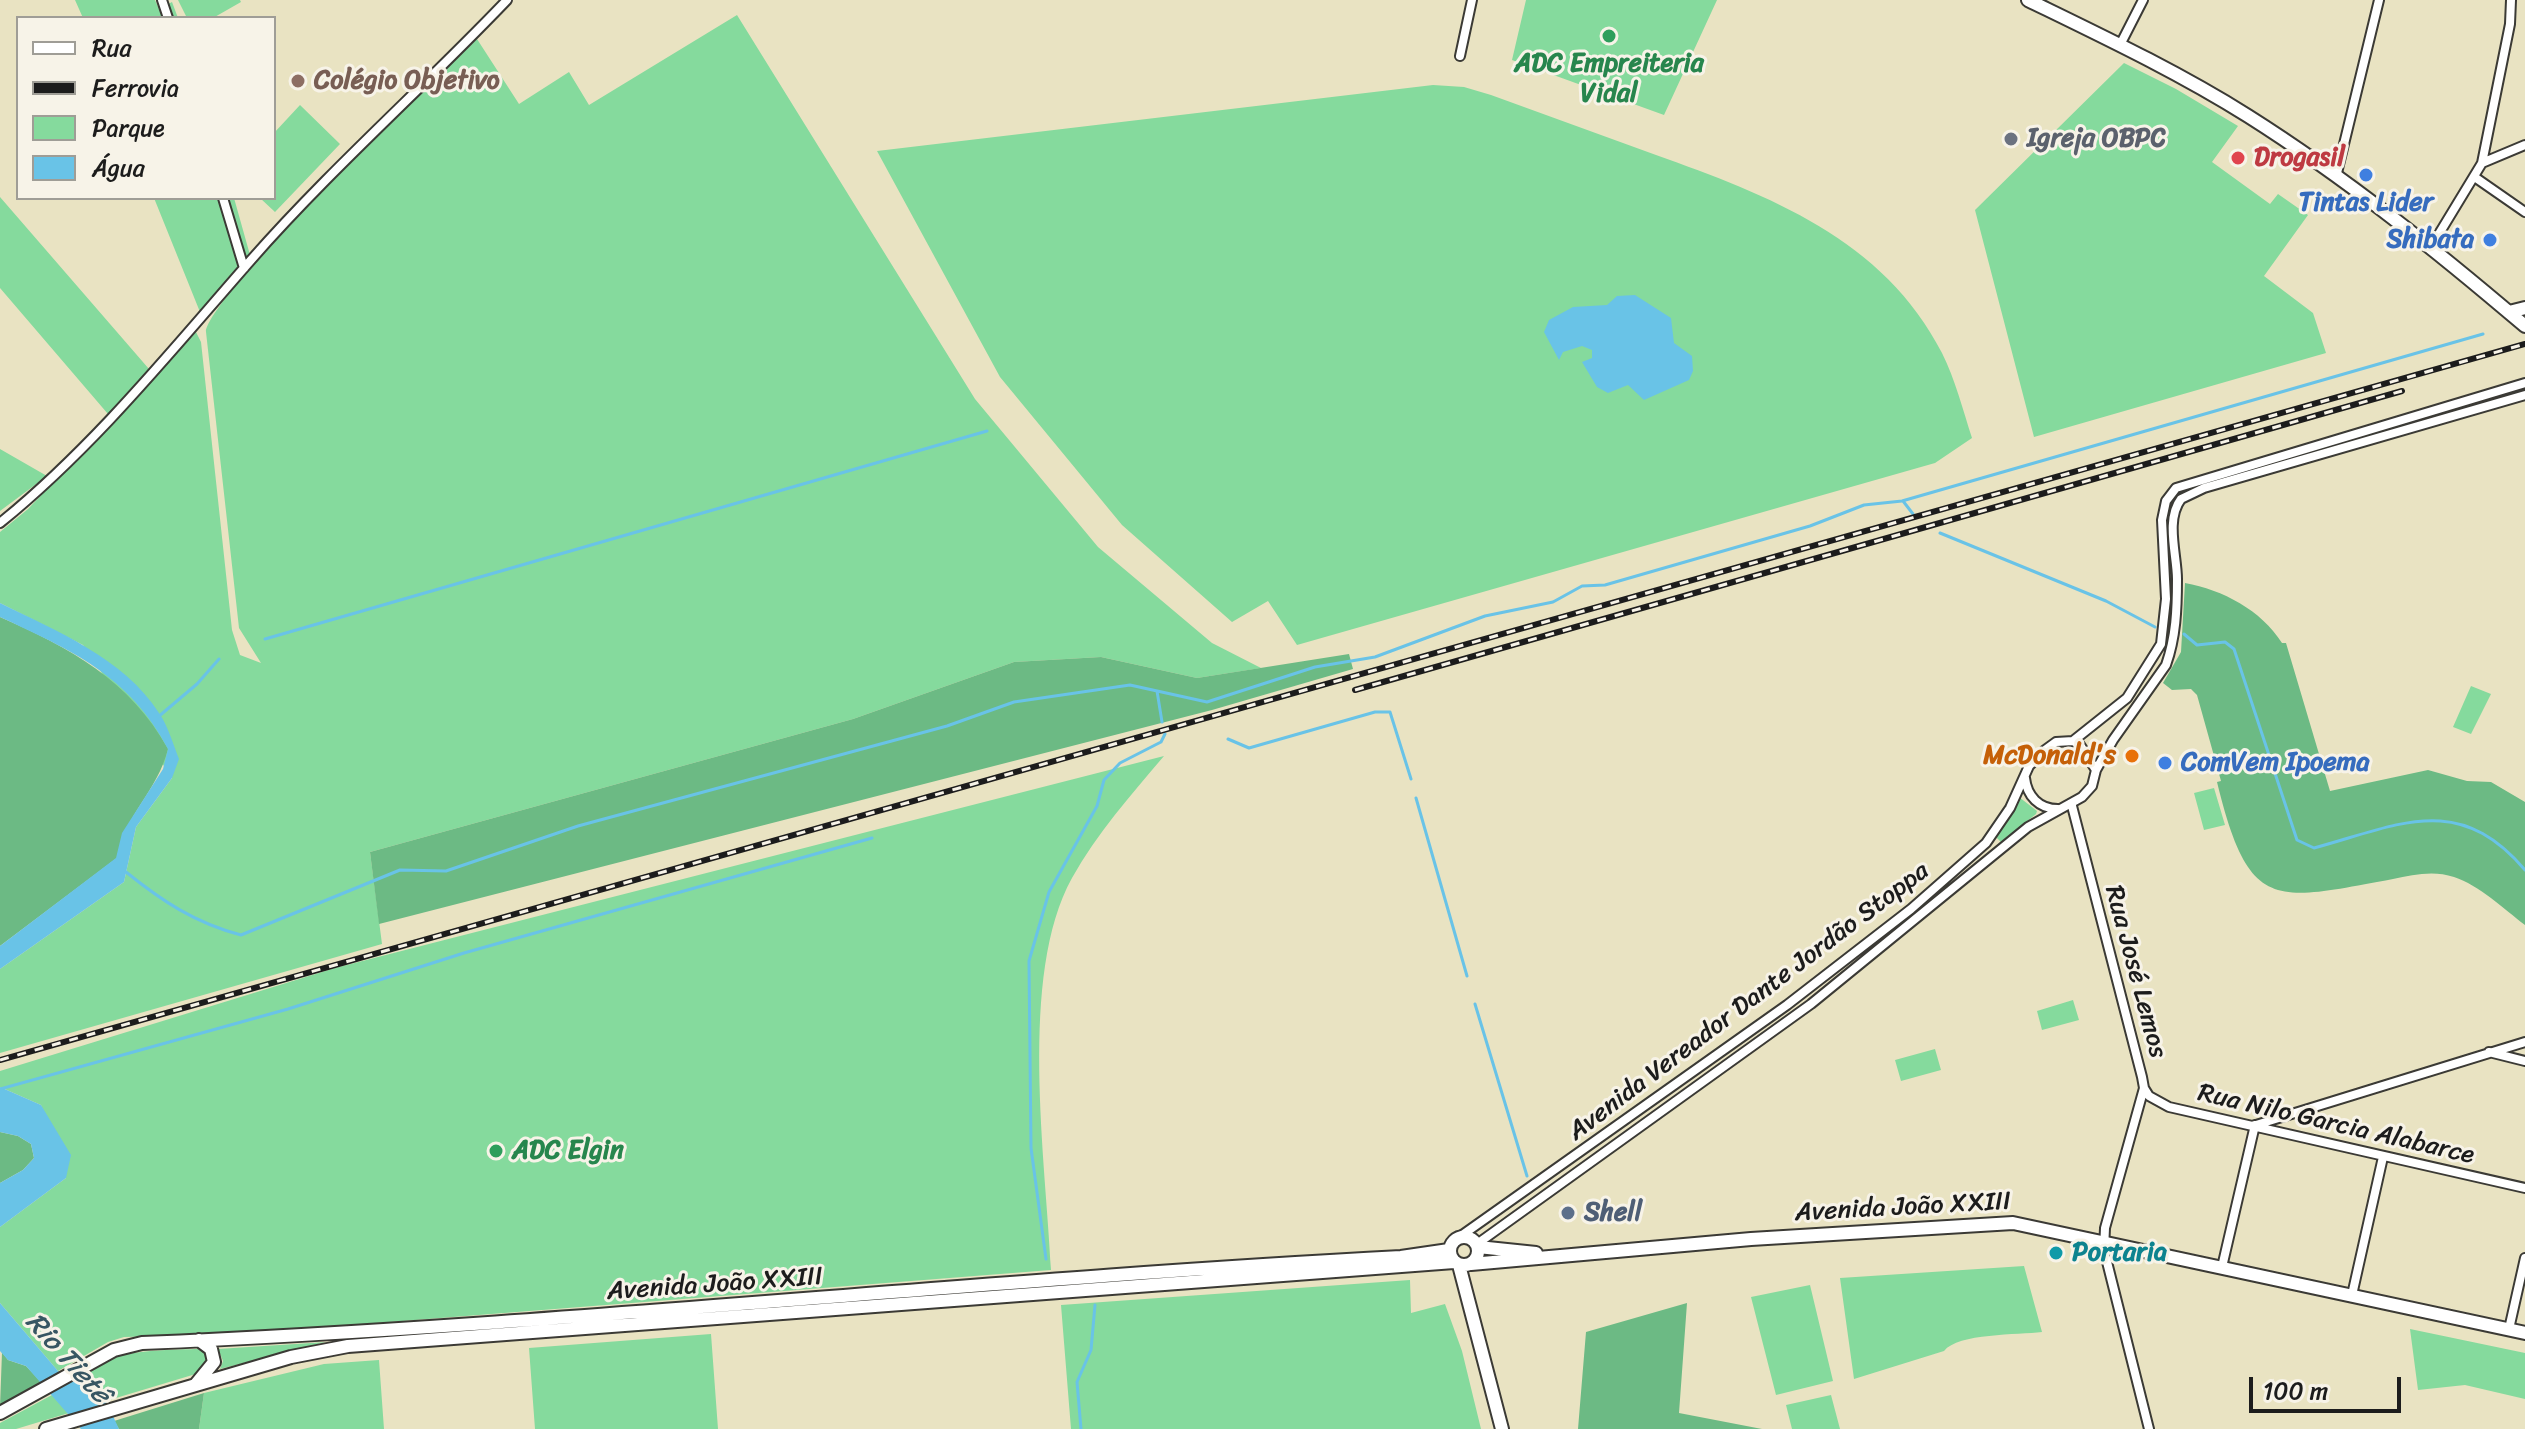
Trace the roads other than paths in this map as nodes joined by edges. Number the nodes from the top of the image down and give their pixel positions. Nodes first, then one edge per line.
1 (507, 0) edge
2 (1472, 0) edge
3 (2028, 0) edge
4 (2143, 0) edge
5 (2379, 0) edge
6 (2511, 0) edge
7 (2120, 45) junction
8 (1460, 56) dead end
9 (2525, 145) edge
10 (2482, 163) junction
11 (2336, 177) junction
12 (2476, 178) junction
13 (224, 200) edge
14 (2525, 212) edge
15 (2431, 247) junction
16 (244, 268) junction
17 (2525, 308) edge
18 (2509, 312) junction
19 (2525, 326) edge
20 (2525, 383) edge
21 (2525, 395) edge
22 (0, 523) edge
23 (2073, 741) junction
24 (2029, 766) junction
25 (2096, 770) junction
26 (2067, 807) junction
27 (2525, 1042) edge
28 (2488, 1052) junction
29 (2525, 1061) edge
30 (2144, 1088) junction
31 (2255, 1125) junction
32 (2383, 1157) junction
33 (2525, 1188) edge
34 (1458, 1238) junction
35 (2104, 1241) junction
36 (1477, 1245) junction
37 (1560, 1256) junction
38 (2525, 1258) edge
39 (1458, 1260) junction
40 (2222, 1267) junction
41 (2352, 1295) junction
42 (2509, 1329) junction
43 (2525, 1333) edge
44 (199, 1340) junction
45 (193, 1386) junction
46 (0, 1413) edge
47 (46, 1429) edge
48 (1502, 1429) edge
49 (2149, 1429) edge

1 - 16 street
2 - 8 street
3 - 7 main road
4 - 7 street
5 - 11 street
6 - 10 street
7 - 11 main road
9 - 10 street
10 - 12 street
11 - 15 main road
12 - 14 street
12 - 15 street
13 - 16 street
15 - 18 main road
16 - 22 street
17 - 18 main road
18 - 19 main road
20 - 23 street, Avenida Vereador Dante Jordão Stoppa
21 - 25 street, Avenida Vereador Dante Jordão Stoppa
23 - 24 street, Avenida Vereador Dante Jordão Stoppa
23 - 25 street
24 - 26 street
24 - 34 street, Avenida Vereador Dante Jordão Stoppa
25 - 26 street, Avenida Vereador Dante Jordão Stoppa
26 - 30 street, Rua José Lemos
26 - 36 street, Avenida Vereador Dante Jordão Stoppa
27 - 28 street
28 - 29 street
28 - 31 street
30 - 31 street, Rua Nilo Garcia Alabarce
30 - 35 street, Rua José Lemos
31 - 32 street, Rua Nilo Garcia Alabarce
31 - 40 street
32 - 33 street, Rua Nilo Garcia Alabarce
32 - 41 street
34 - 36 main road, Avenida João XXIII
34 - 39 main road
35 - 37 main road, Avenida João XXIII
35 - 40 main road, Avenida João XXIII
35 - 49 street
36 - 37 main road, Avenida João XXIII
36 - 39 main road
37 - 39 main road, Avenida João XXIII
38 - 42 street
39 - 44 main road, Avenida João XXIII
39 - 45 main road, Avenida João XXIII
39 - 48 main road
40 - 41 main road, Avenida João XXIII
41 - 42 main road, Avenida João XXIII
42 - 43 main road, Avenida João XXIII
44 - 45 main road
44 - 46 main road, Avenida João XXIII
45 - 47 main road, Avenida João XXIII

